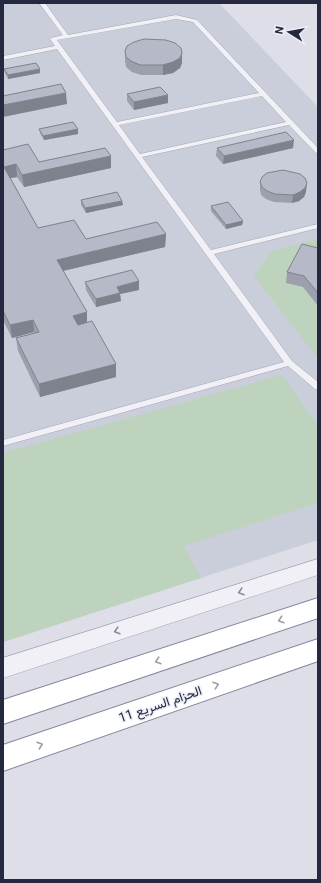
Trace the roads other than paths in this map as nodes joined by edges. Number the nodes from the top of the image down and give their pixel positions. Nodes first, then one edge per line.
1 (42, 3) edge
2 (67, 37) junction
3 (59, 47) junction
4 (3, 58) edge
5 (263, 94) junction
6 (290, 123) junction
7 (115, 124) junction
8 (318, 152) edge
9 (138, 156) junction
10 (318, 226) edge
11 (209, 252) junction
12 (289, 363) junction
13 (318, 387) edge
14 (3, 443) edge
15 (318, 567) edge
16 (318, 608) edge
17 (318, 650) edge
18 (3, 668) edge
19 (3, 712) edge
20 (3, 758) edge

1 - 2 lane
2 - 3 lane
2 - 5 lane
3 - 4 lane
3 - 7 lane
5 - 6 lane
5 - 7 lane
6 - 8 lane
6 - 9 lane
7 - 9 lane
9 - 11 lane
10 - 11 lane
11 - 12 lane
12 - 13 lane
12 - 14 lane
15 -> 18 street
16 -> 19 highway
20 -> 17 highway, الحزام السريع 11

